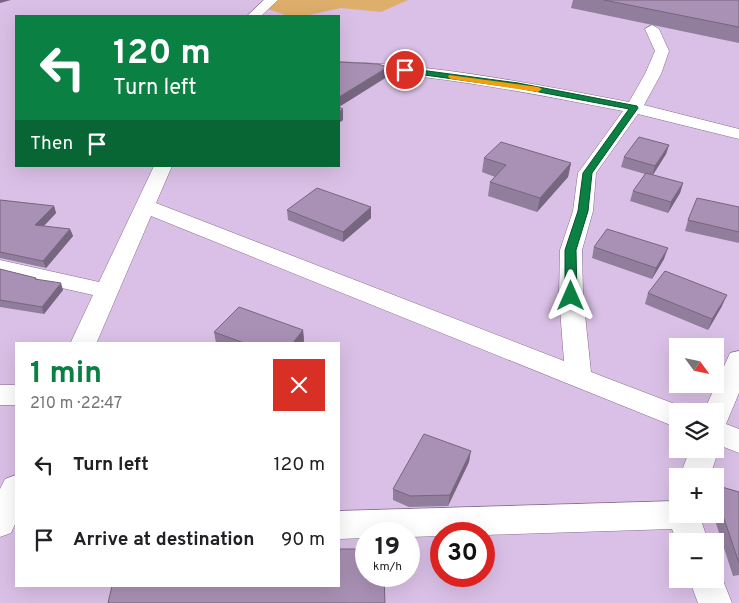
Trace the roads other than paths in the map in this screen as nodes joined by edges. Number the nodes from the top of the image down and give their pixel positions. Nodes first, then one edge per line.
1 (272, 0) edge
2 (254, 15) edge
3 (652, 29) edge
4 (340, 66) edge
5 (634, 108) junction
6 (739, 134) edge
7 (164, 167) edge
8 (145, 206) junction
9 (0, 268) edge
10 (107, 291) junction
11 (84, 342) edge
12 (739, 360) edge
13 (578, 378) junction
14 (0, 395) edge
15 (15, 395) edge
16 (721, 403) edge
17 (669, 413) edge
18 (724, 436) edge
19 (739, 442) edge
20 (15, 490) edge
21 (686, 523) edge
22 (0, 524) edge
23 (340, 525) edge
24 (0, 535) edge
25 (15, 535) edge
26 (709, 588) edge
27 (715, 603) edge

1 - 2 street
3 - 5 street
4 - 5 street
5 - 6 street
5 - 13 street
7 - 8 street
8 - 10 street
8 - 13 street
9 - 10 street
10 - 11 street
12 - 16 street
13 - 17 street
14 - 15 street
18 - 19 street
20 - 22 street
21 - 23 street
24 - 25 street
26 - 27 street

